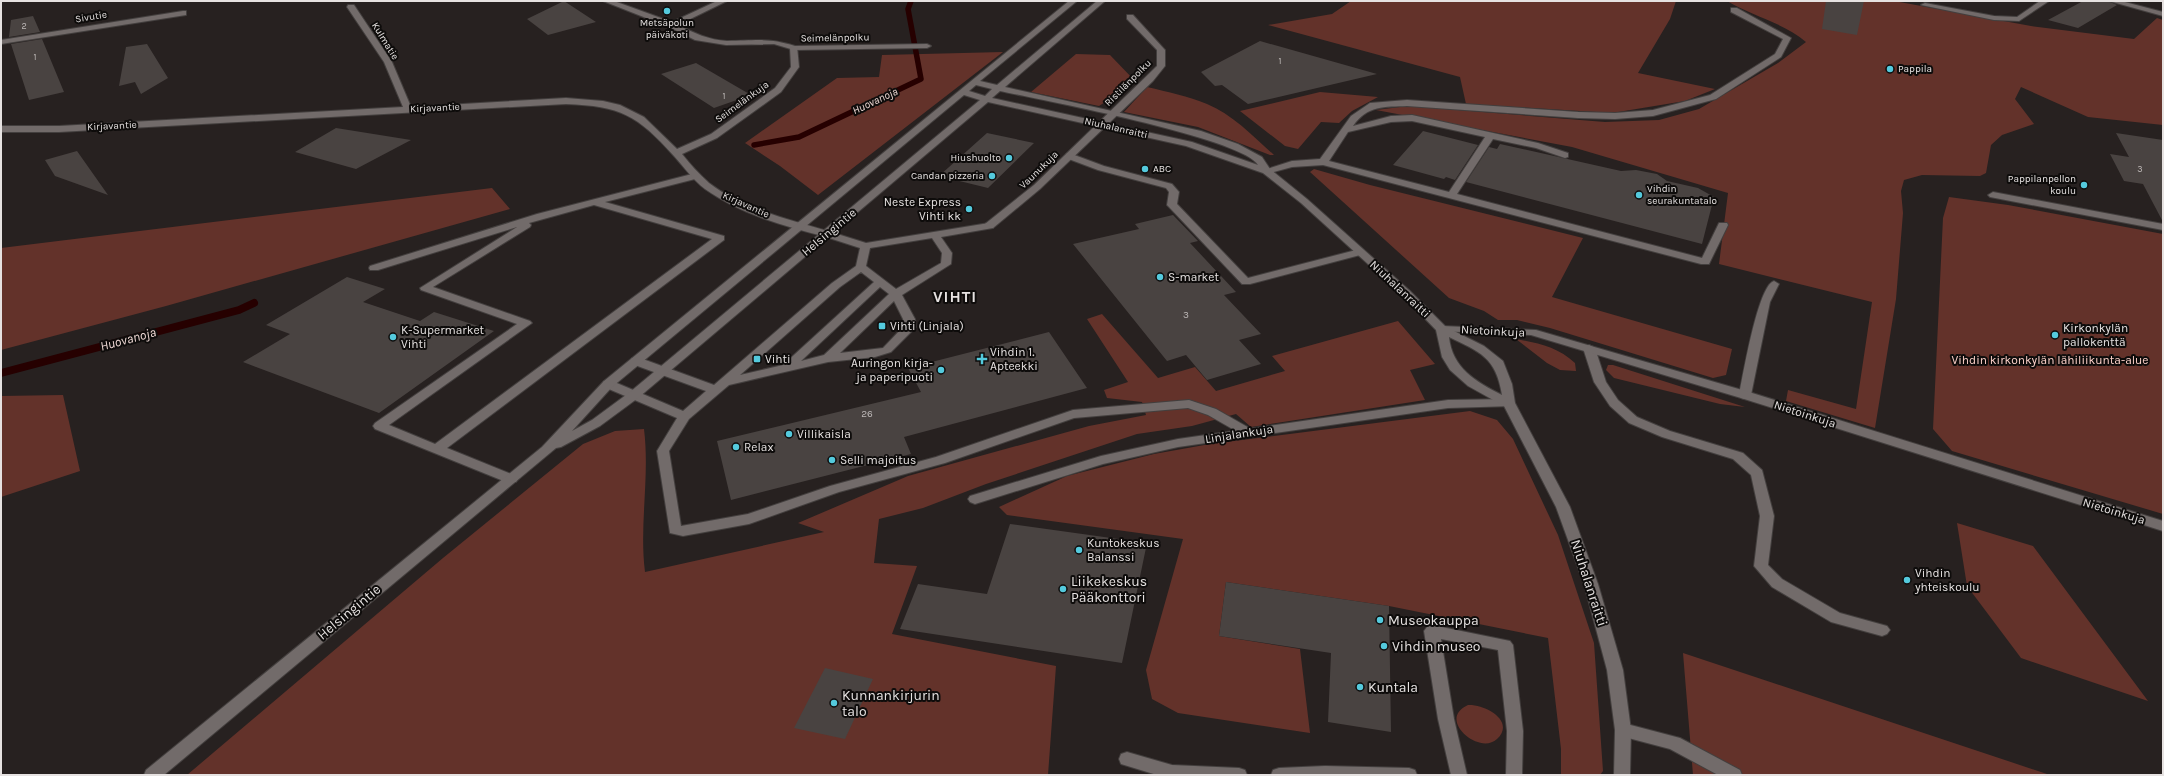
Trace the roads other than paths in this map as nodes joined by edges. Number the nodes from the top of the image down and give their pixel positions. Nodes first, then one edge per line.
1 (607, 1) edge
2 (723, 1) edge
3 (1073, 1) edge
4 (1101, 1) edge
5 (2045, 1) edge
6 (2113, 1) edge
7 (1924, 5) dead end
8 (351, 7) dead end
9 (1734, 10) dead end
10 (183, 13) dead end
11 (2163, 14) edge
12 (1130, 17) dead end
13 (672, 25) junction
14 (1, 42) edge
15 (927, 46) dead end
16 (794, 48) junction
17 (976, 83) junction
18 (1000, 88) junction
19 (964, 92) junction
20 (987, 99) junction
21 (408, 110) junction
22 (1113, 114) junction
23 (1101, 125) junction
24 (1, 129) edge
25 (1347, 130) junction
26 (1490, 136) junction
27 (676, 153) junction
28 (1565, 155) dead end
29 (1069, 156) junction
30 (1322, 162) junction
31 (1266, 171) junction
32 (696, 176) junction
33 (642, 191) junction
34 (1993, 195) dead end
35 (1451, 196) junction
36 (594, 202) junction
37 (616, 208) junction
38 (540, 216) junction
39 (1723, 225) dead end
40 (799, 226) junction
41 (2163, 227) edge
42 (827, 234) junction
43 (936, 235) junction
44 (865, 246) junction
45 (1360, 252) junction
46 (861, 267) junction
47 (374, 268) dead end
48 (881, 281) junction
49 (1774, 284) dead end
50 (896, 294) junction
51 (1442, 329) junction
52 (1589, 348) junction
53 (828, 358) junction
54 (636, 361) junction
55 (786, 368) junction
56 (662, 371) junction
57 (725, 382) junction
58 (608, 384) junction
59 (715, 390) junction
60 (634, 395) junction
61 (1746, 395) junction
62 (1509, 403) junction
63 (684, 416) junction
64 (1247, 432) junction
65 (437, 449) junction
66 (547, 450) junction
67 (511, 479) junction
68 (975, 499) dead end
69 (2163, 526) edge
70 (1882, 630) dead end
71 (1623, 730) junction
72 (1127, 759) dead end
73 (152, 775) edge
74 (1239, 775) edge
75 (1279, 775) edge
76 (1409, 775) edge
77 (1459, 775) edge
78 (1514, 775) edge
79 (1622, 775) edge
80 (1734, 775) edge

1 - 13 street, Seimelänpolku
2 - 13 street
3 - 17 street, Helsingintie
4 - 18 street, Helsingintie
5 - 7 street
6 - 11 street
8 - 21 street, Kulmatie
9 - 25 street
10 - 14 street, Sivutie
12 - 22 street, Ristilänpolku
13 - 16 street, Seimelänpolku
15 - 16 street, Seimelänpolku
16 - 27 street, Seimelänkuja
17 - 18 street, Niuhalanraitti
17 - 19 street, Helsingintie
18 - 20 street, Helsingintie
18 - 22 street, Niuhalanraitti
19 - 20 street, Niuhalanraitti
19 - 40 street, Helsingintie
20 - 23 street, Niuhalanraitti
20 - 42 street, Helsingintie
21 - 24 street, Kirjavantie
21 - 27 street, Kirjavantie
22 - 23 street, Ristilänpolku
22 - 31 street, Niuhalanraitti
23 - 29 street, Vaunukuja
23 - 31 street, Niuhalanraitti
25 - 26 street
25 - 30 street
26 - 28 street
26 - 35 street
27 - 32 street, Kirjavantie
29 - 43 street, Vaunukuja
29 - 45 street
30 - 31 street
30 - 35 street
31 - 45 street, Niuhalanraitti
32 - 33 street
32 - 40 street, Kirjavantie
33 - 36 street
33 - 37 street
34 - 41 street
35 - 39 street
36 - 37 street
36 - 38 street
37 - 65 street
38 - 47 street
38 - 65 street
40 - 42 street, Kirjavantie
40 - 54 street, Helsingintie
42 - 44 street, Kirjavantie
42 - 56 street, Helsingintie
43 - 44 street
43 - 50 street
44 - 46 street
45 - 51 street, Niuhalanraitti
46 - 48 street
46 - 57 street
48 - 50 street
48 - 55 street
49 - 61 street
50 - 53 street
50 - 53 street
51 - 52 street, Nietoinkuja
51 - 62 street
51 - 62 street, Niuhalanraitti
52 - 61 street, Nietoinkuja
52 - 70 street
53 - 55 street
54 - 56 street
54 - 58 street, Helsingintie
55 - 57 street
56 - 59 street
56 - 60 street, Helsingintie
57 - 59 street
58 - 60 street
58 - 66 street, Helsingintie
59 - 63 street
60 - 63 street
60 - 66 street, Helsingintie
61 - 69 street, Nietoinkuja
62 - 64 street, Linjalankuja
62 - 71 street, Niuhalanraitti
63 - 64 street
64 - 68 street, Linjalankuja
65 - 67 street
66 - 67 street, Helsingintie
67 - 73 street, Helsingintie
71 - 79 street, Niuhalanraitti
71 - 80 street
72 - 74 street
75 - 76 street
77 - 78 street

